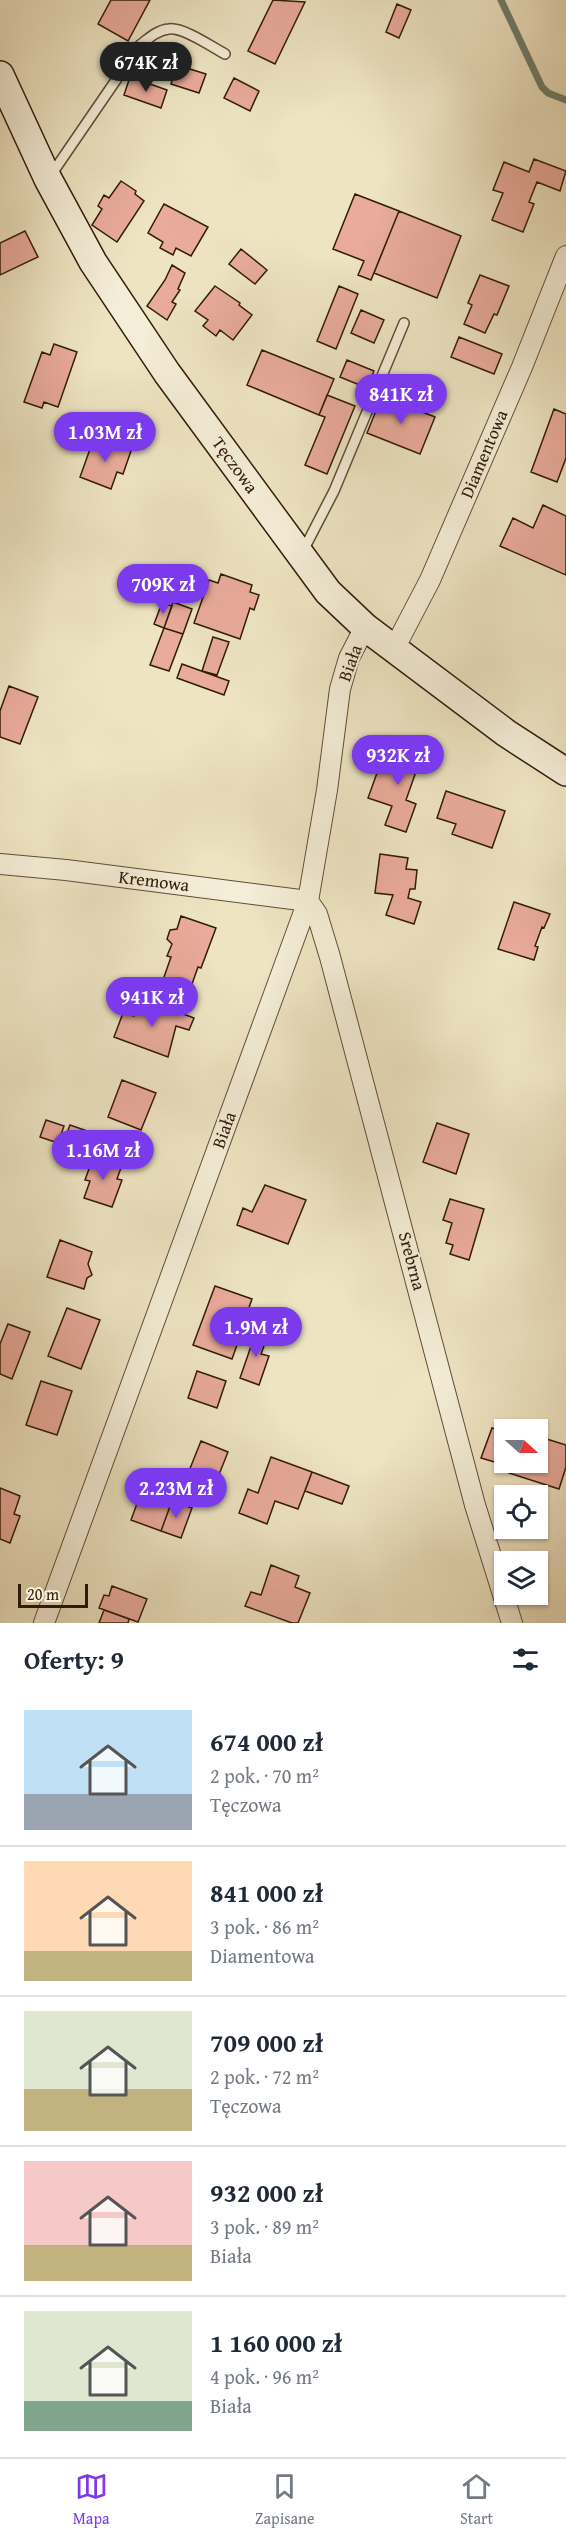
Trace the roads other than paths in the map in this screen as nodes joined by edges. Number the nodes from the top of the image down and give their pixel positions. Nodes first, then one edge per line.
1 (225, 54) dead end
2 (0, 75) edge
3 (48, 179) junction
4 (566, 256) edge
5 (404, 323) dead end
6 (300, 556) junction
7 (365, 627) junction
8 (394, 649) junction
9 (566, 772) edge
10 (0, 864) edge
11 (308, 901) junction
12 (44, 1623) edge
13 (512, 1623) edge

1 - 3 lane
2 - 3 street, Tęczowa
3 - 6 street, Tęczowa
4 - 8 street, Diamentowa
5 - 6 lane
6 - 7 street, Tęczowa
7 - 8 street, Tęczowa
7 - 11 street, Biała
8 - 9 street, Tęczowa
10 - 11 street, Kremowa
11 - 12 street, Biała
11 - 13 street, Srebrna

